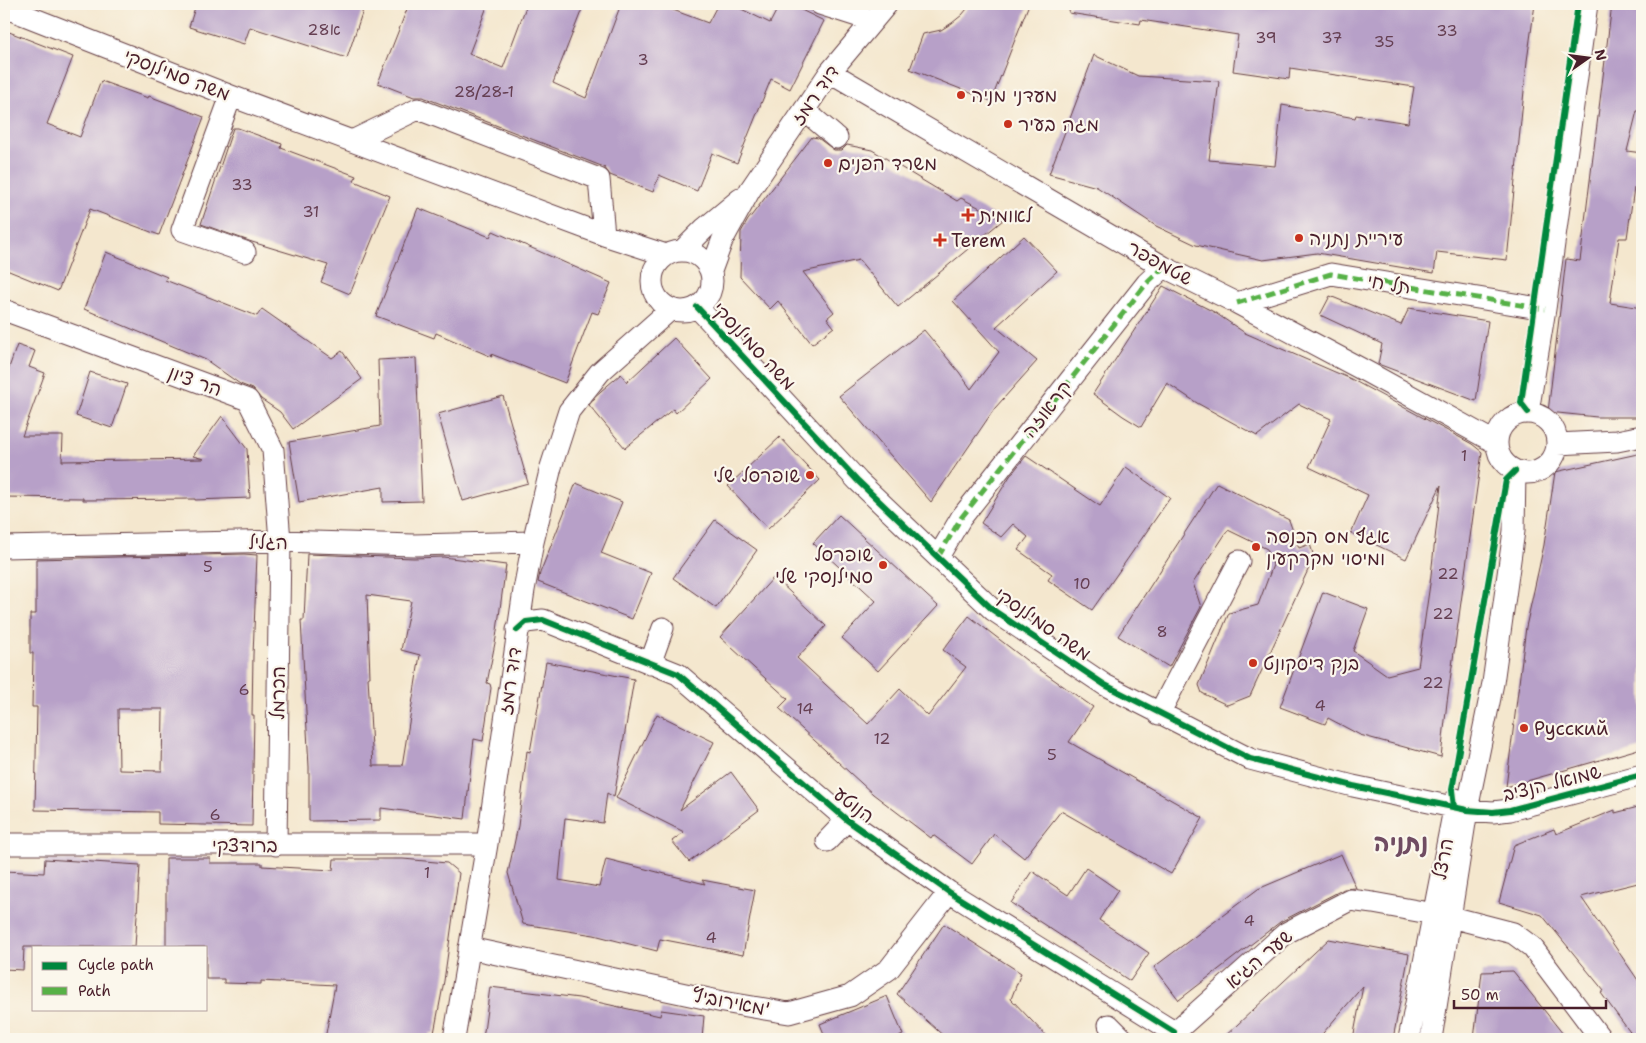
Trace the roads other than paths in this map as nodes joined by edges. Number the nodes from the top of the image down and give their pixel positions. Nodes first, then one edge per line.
1 (820, 4) edge
2 (887, 4) edge
3 (1587, 4) edge
4 (4, 7) edge
5 (873, 21) junction
6 (830, 72) junction
7 (231, 96) junction
8 (804, 110) junction
9 (837, 138) dead end
10 (352, 141) junction
11 (750, 190) junction
12 (604, 235) junction
13 (245, 252) dead end
14 (674, 253) junction
15 (1164, 267) junction
16 (711, 271) junction
17 (1236, 303) junction
18 (698, 307) junction
19 (671, 309) junction
20 (1545, 309) junction
21 (4, 310) edge
22 (1528, 412) junction
23 (1642, 436) edge
24 (1496, 443) junction
25 (1557, 444) junction
26 (1525, 471) junction
27 (280, 541) junction
28 (532, 542) junction
29 (4, 547) edge
30 (938, 557) junction
31 (1239, 561) dead end
32 (4, 564) edge
33 (663, 628) dead end
34 (517, 630) junction
35 (650, 664) junction
36 (1159, 714) junction
37 (1642, 776) edge
38 (1461, 808) junction
39 (847, 820) junction
40 (827, 841) dead end
41 (4, 844) edge
42 (487, 844) junction
43 (276, 845) junction
44 (949, 892) junction
45 (1442, 916) junction
46 (469, 948) junction
47 (1170, 1036) edge
48 (454, 1039) edge
49 (1409, 1039) edge
50 (1431, 1039) edge
51 (1600, 1039) edge

1 - 5 street
2 - 5 street, דוד רמז
3 - 20 street
4 - 7 street, משה סמילנסקי
5 - 6 street, דוד רמז
6 - 8 street, דוד רמז
6 - 15 street, שטמפפר
7 - 10 street, משה סמילנסקי
7 - 13 street
8 - 9 street
8 - 11 street, דוד רמז
10 - 12 street, משה סמילנסקי
10 - 12 street
11 - 14 street, דוד רמז
11 - 16 street, דוד רמז
12 - 14 street, משה סמילנסקי
14 - 16 street
14 - 19 street
15 - 17 street, שטמפפר
15 - 30 street, קראוזה
16 - 18 street
17 - 20 street, תל חי
17 - 24 street, שטמפפר
18 - 19 street
18 - 30 street, משה סמילנסקי
19 - 28 street, דוד רמז
20 - 22 street
21 - 27 street, הר ציון
22 - 24 street
22 - 25 street
23 - 25 street
24 - 26 street
25 - 26 street
26 - 38 street, הרצל
27 - 28 street, הגליל
27 - 29 street, הגליל
27 - 43 street, הכרמל
28 - 34 street, דוד רמז
29 - 32 street
30 - 36 street, משה סמילנסקי
31 - 36 street
33 - 35 street
34 - 35 street, הנוטע
34 - 42 street, דוד רמז
35 - 39 street, הנוטע
36 - 38 street, משה סמילנסקי
37 - 38 street, שמואל הנציב
38 - 45 street, הרצל
39 - 40 street
39 - 44 street, הנוטע
41 - 43 street, ברודצקי
42 - 43 street, ברודצקי
42 - 46 street, דוד רמז
44 - 46 street, מאירוביץ'
44 - 47 street, הנוטע
45 - 47 street, שער הגיא
45 - 49 street, הרצל
45 - 50 street, הרצל
45 - 51 street, שער הגיא
46 - 48 street, דוד רמז

